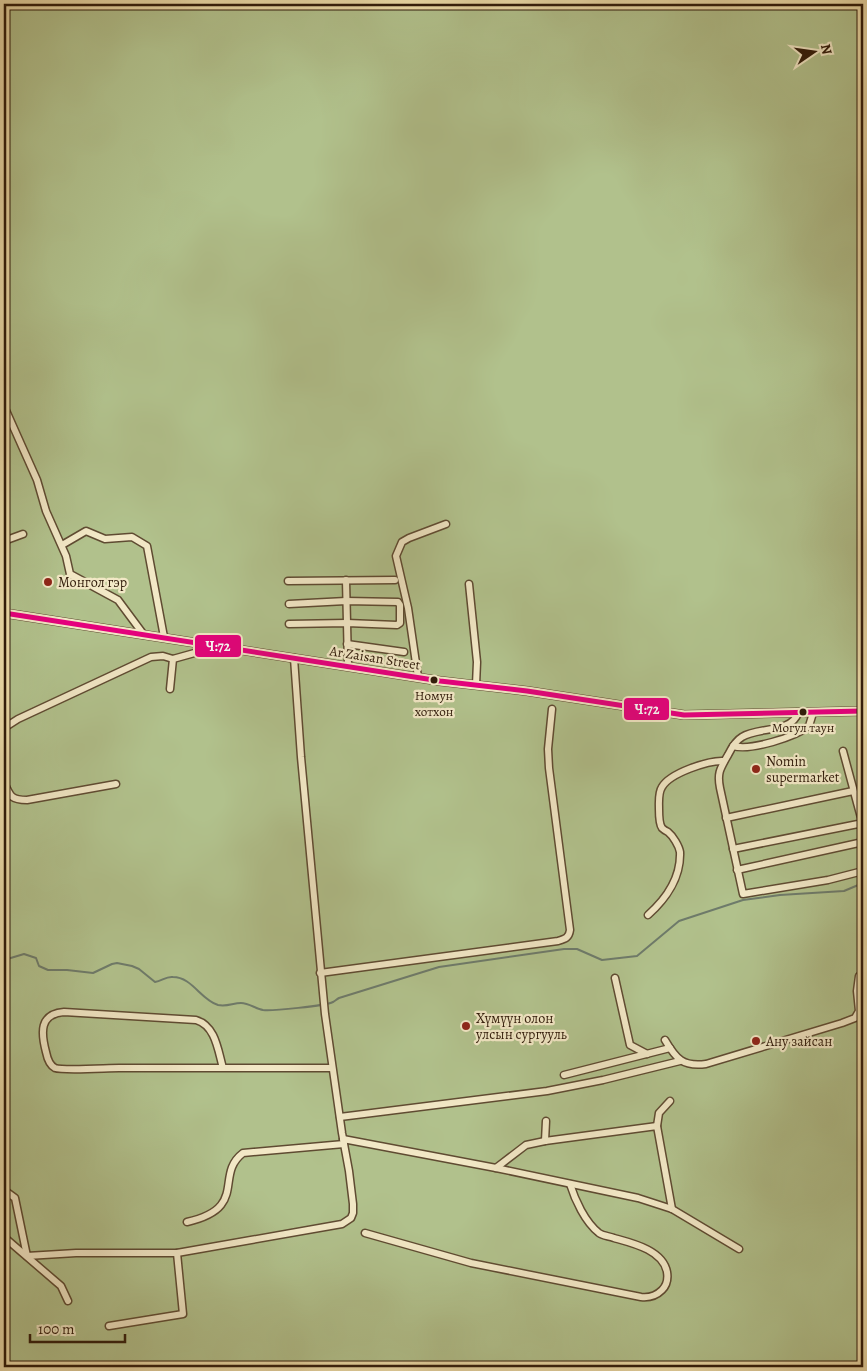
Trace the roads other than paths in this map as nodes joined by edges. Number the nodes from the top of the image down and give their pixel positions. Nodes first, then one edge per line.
1 (4, 406) edge
2 (446, 524) dead end
3 (23, 534) dead end
4 (4, 541) edge
5 (62, 545) junction
6 (346, 580) junction
7 (395, 580) dead end
8 (288, 581) dead end
9 (469, 584) dead end
10 (346, 601) junction
11 (289, 604) dead end
12 (4, 613) edge
13 (347, 623) junction
14 (289, 624) dead end
15 (144, 635) junction
16 (164, 637) junction
17 (347, 644) junction
18 (220, 646) junction
19 (404, 652) dead end
20 (294, 658) junction
21 (173, 659) junction
22 (348, 666) junction
23 (418, 677) junction
24 (476, 685) junction
25 (170, 689) dead end
26 (552, 709) dead end
27 (863, 711) edge
28 (798, 713) junction
29 (813, 713) junction
30 (4, 728) edge
31 (733, 746) junction
32 (843, 751) dead end
33 (724, 761) junction
34 (4, 782) edge
35 (116, 784) dead end
36 (853, 792) junction
37 (726, 818) junction
38 (863, 825) edge
39 (863, 842) edge
40 (733, 849) junction
41 (738, 870) junction
42 (863, 871) edge
43 (648, 915) dead end
44 (320, 972) junction
45 (863, 973) edge
46 (615, 978) dead end
47 (665, 1040) dead end
48 (670, 1048) junction
49 (647, 1054) junction
50 (680, 1061) junction
51 (223, 1068) junction
52 (332, 1068) junction
53 (564, 1075) dead end
54 (670, 1101) dead end
55 (340, 1117) junction
56 (546, 1121) dead end
57 (656, 1126) junction
58 (545, 1141) junction
59 (343, 1142) junction
60 (496, 1168) junction
61 (570, 1184) junction
62 (4, 1190) edge
63 (672, 1209) junction
64 (187, 1222) dead end
65 (365, 1233) dead end
66 (4, 1237) edge
67 (739, 1249) dead end
68 (177, 1253) junction
69 (27, 1256) junction
70 (68, 1301) dead end
71 (109, 1326) dead end

1 - 5 street
2 - 23 street
3 - 4 street
5 - 15 street
5 - 16 street
6 - 7 street
6 - 8 street
6 - 10 street
9 - 24 street
10 - 11 street
10 - 13 street
10 - 13 street
12 - 15 street, Ar Zaisan Street
13 - 14 street
13 - 17 street
15 - 16 street, Ar Zaisan Street
16 - 18 street, Ar Zaisan Street
17 - 19 street
17 - 22 street
18 - 20 street, Ar Zaisan Street
18 - 21 street
20 - 22 street, Ar Zaisan Street
20 - 44 street
21 - 25 street
21 - 30 street
22 - 23 street, Ar Zaisan Street
23 - 24 street, Ar Zaisan Street
24 - 28 street, Ar Zaisan Street
26 - 44 street
27 - 29 street, Ar Zaisan Street
28 - 29 street, Ar Zaisan Street
28 - 31 street
29 - 31 street
31 - 33 street
32 - 36 street
33 - 37 street
33 - 43 street
34 - 35 street
36 - 37 street
36 - 38 street
37 - 40 street
38 - 40 street
39 - 41 street
40 - 41 street
41 - 42 street
44 - 52 street
45 - 50 street
46 - 49 street
47 - 48 street
48 - 49 street
48 - 50 street
49 - 53 street
50 - 55 street
51 - 51 street
51 - 52 street
52 - 55 street
54 - 57 street
55 - 59 street
56 - 58 street
57 - 58 street
57 - 63 street
58 - 60 street
59 - 60 street
59 - 64 street
59 - 68 street
60 - 61 street
61 - 63 street
61 - 65 street
62 - 69 street
63 - 67 street
66 - 69 street
68 - 69 street
68 - 71 street
69 - 70 street

